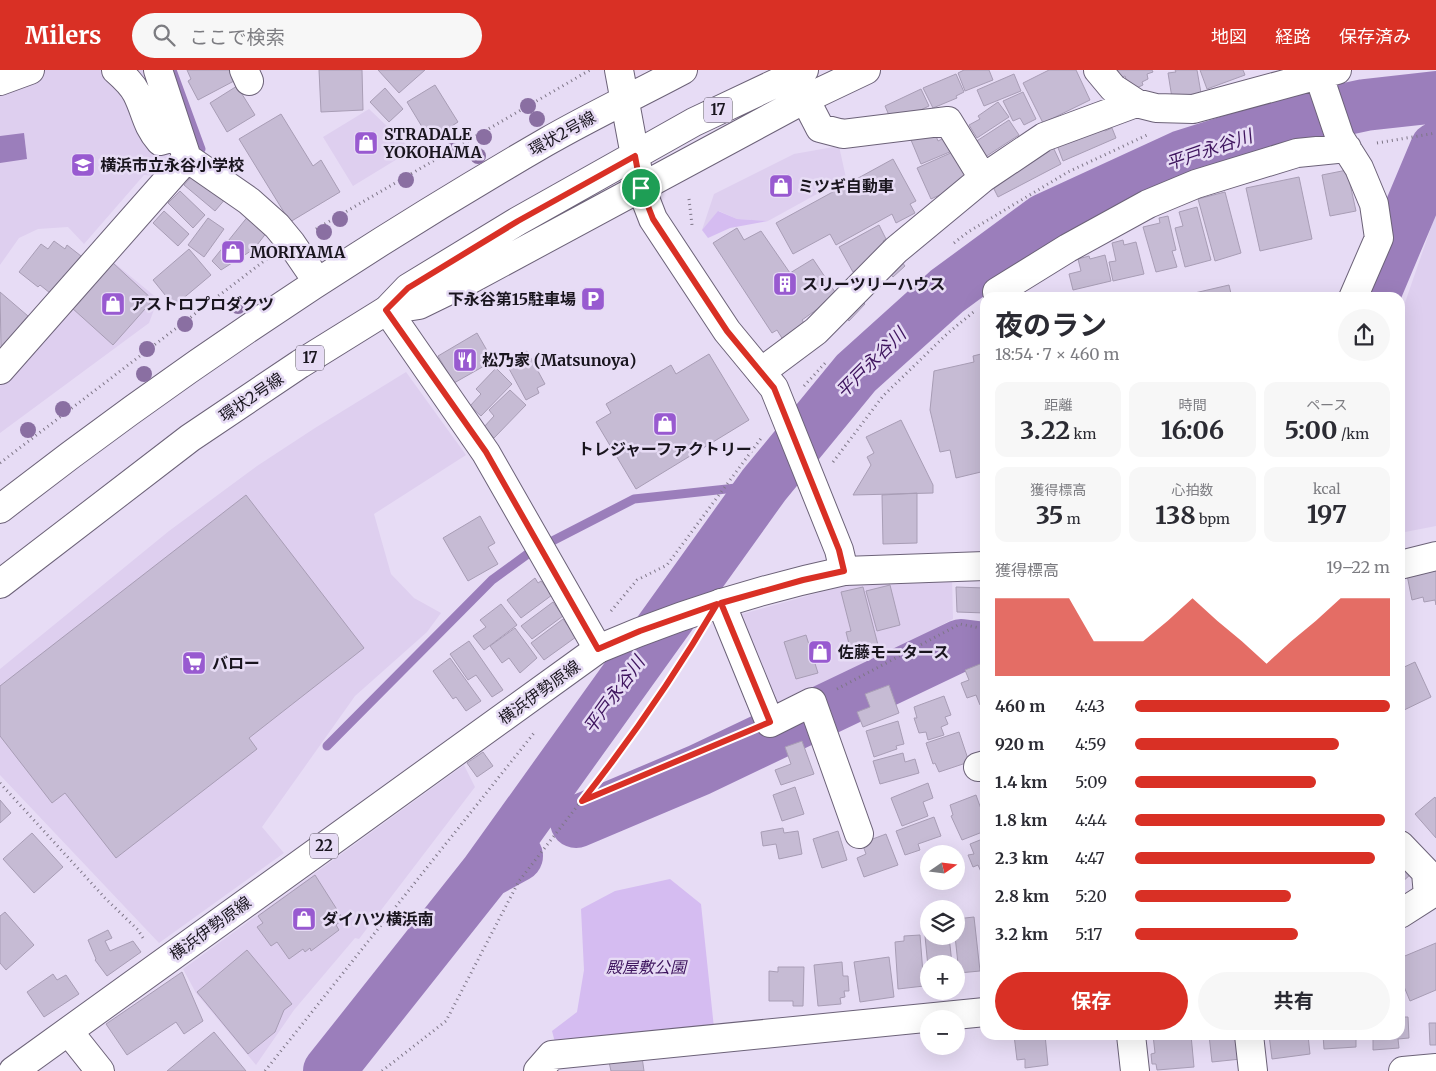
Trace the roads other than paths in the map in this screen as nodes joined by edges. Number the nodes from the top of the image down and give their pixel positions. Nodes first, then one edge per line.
1 (30, 70) edge
2 (116, 70) edge
3 (158, 70) edge
4 (618, 70) edge
5 (684, 70) edge
6 (804, 70) edge
7 (866, 70) edge
8 (1098, 70) edge
9 (1324, 72) edge
10 (0, 81) edge
11 (805, 98) junction
12 (624, 100) junction
13 (1136, 103) junction
14 (1344, 143) junction
15 (183, 147) junction
16 (635, 156) junction
17 (983, 178) junction
18 (641, 188) junction
19 (317, 281) junction
20 (999, 292) edge
21 (1356, 292) edge
22 (386, 310) junction
23 (0, 370) edge
24 (761, 372) junction
25 (0, 509) edge
26 (1436, 556) edge
27 (1405, 564) edge
28 (980, 566) edge
29 (844, 571) junction
30 (0, 584) edge
31 (719, 604) junction
32 (594, 643) junction
33 (859, 834) dead end
34 (1405, 850) edge
35 (1405, 911) edge
36 (980, 1012) edge
37 (69, 1032) junction
38 (1132, 1040) edge
39 (1250, 1040) edge
40 (1436, 1068) edge
41 (13, 1071) edge
42 (100, 1071) edge
43 (538, 1071) edge
44 (1135, 1071) edge
45 (1253, 1071) edge
46 (1404, 1071) edge

1 - 10 main road
2 - 15 main road
3 - 15 main road
4 - 12 main road
5 - 12 main road, 環状2号線
6 - 16 main road, 環状2号線 / 17
7 - 11 main road
8 - 13 main road
9 - 13 main road
9 - 14 main road
11 - 17 main road
11 - 18 main road
12 - 16 main road
12 - 19 main road, 環状2号線
13 - 17 main road
14 - 20 main road
14 - 21 main road
15 - 19 main road
15 - 23 main road
16 - 18 main road
16 - 22 main road, 環状2号線 / 17
17 - 24 main road
18 - 22 main road
18 - 24 main road
19 - 25 main road, 環状2号線
22 - 30 main road, 環状2号線 / 17
22 - 32 main road
24 - 29 main road
26 - 27 main road
28 - 29 main road, 横浜伊勢原線
29 - 31 main road, 横浜伊勢原線 / 22
31 - 32 main road, 横浜伊勢原線 / 22
31 - 33 main road
32 - 37 main road, 横浜伊勢原線 / 22
34 - 35 main road
36 - 43 main road
37 - 41 main road, 横浜伊勢原線 / 22
37 - 42 main road
38 - 44 main road
39 - 45 main road
40 - 46 main road

